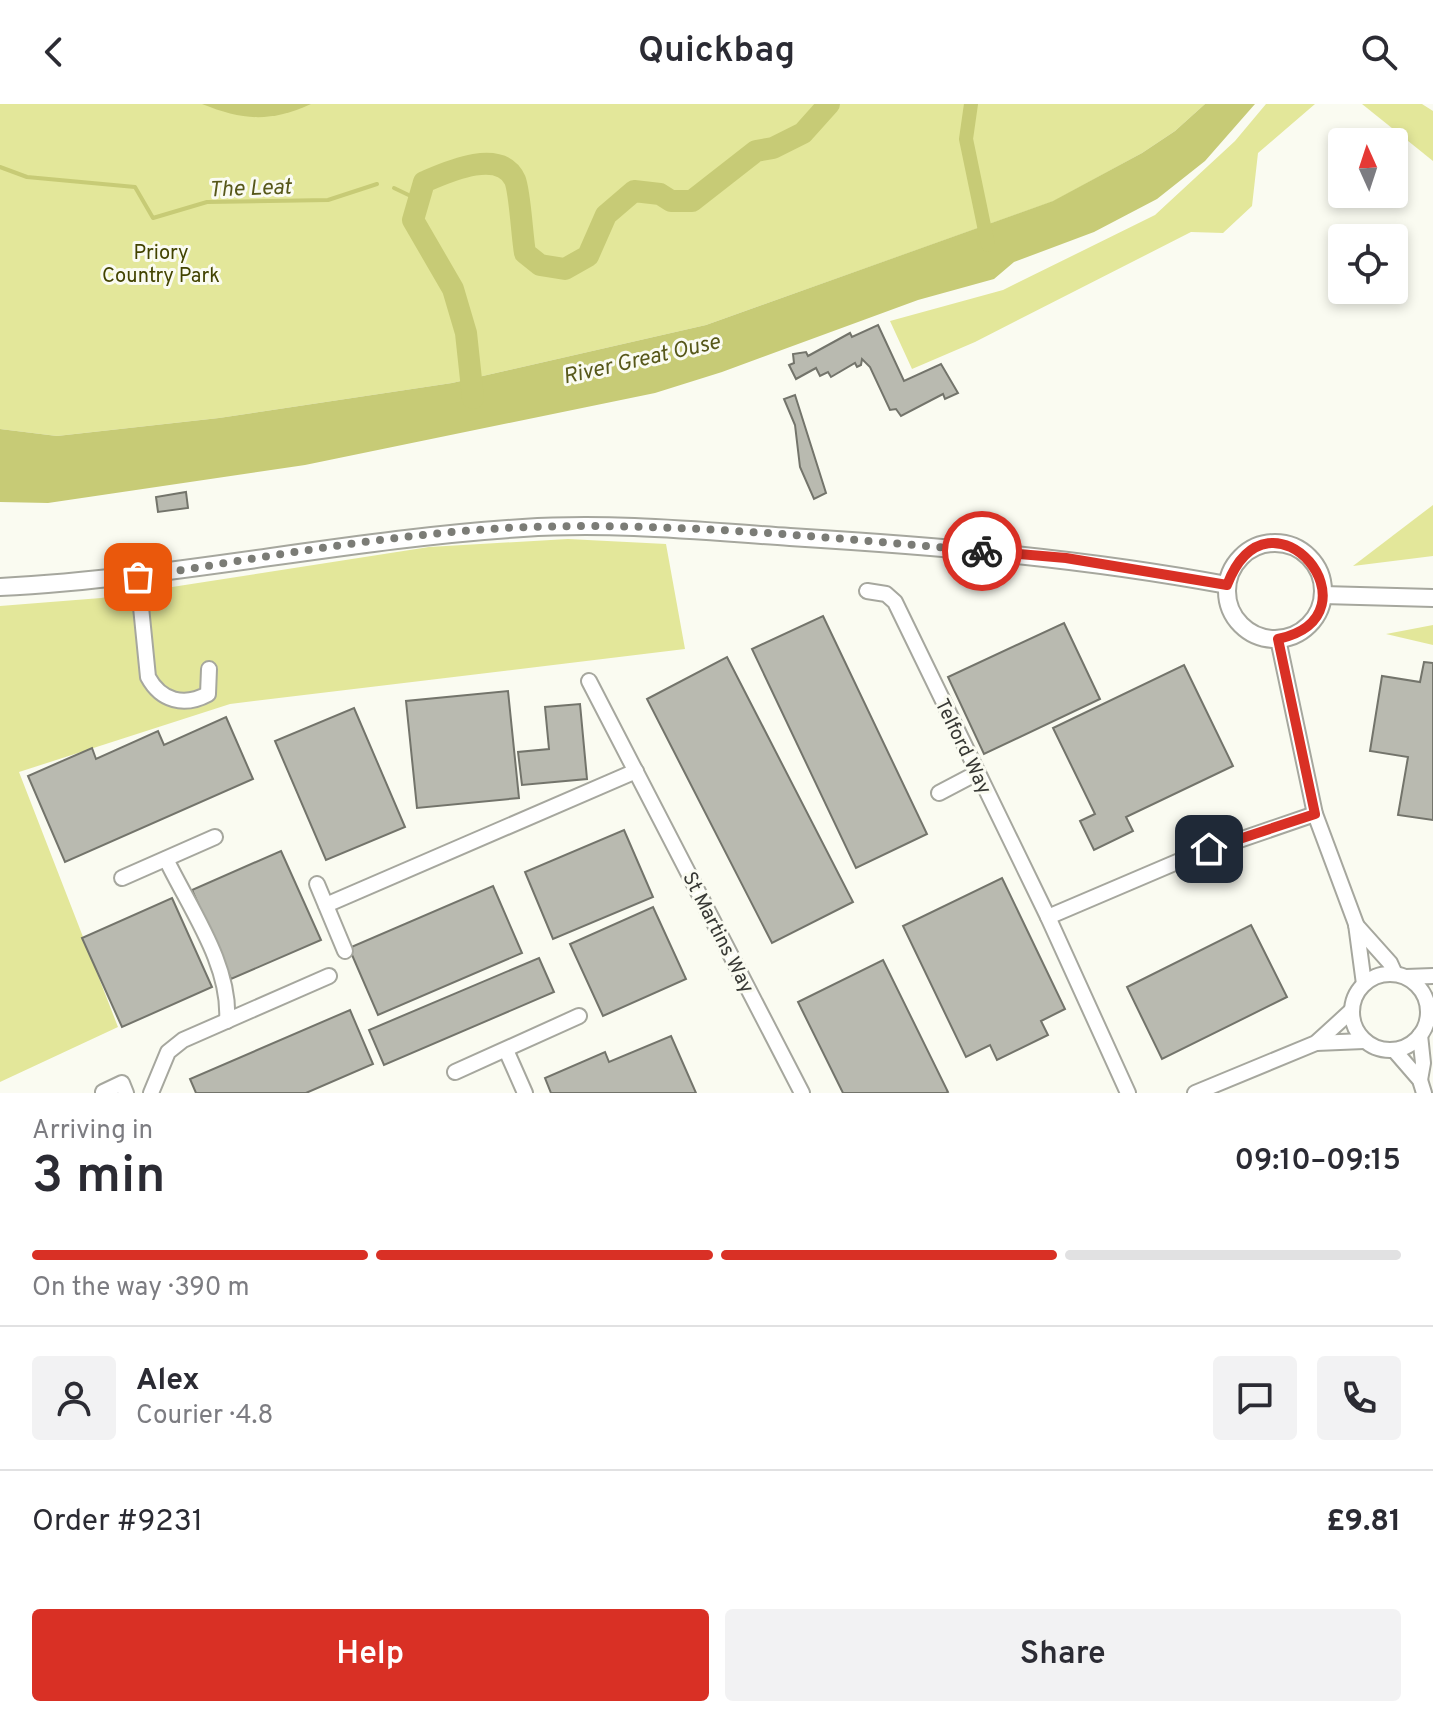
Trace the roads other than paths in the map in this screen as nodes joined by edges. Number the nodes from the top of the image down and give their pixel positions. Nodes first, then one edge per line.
1 (138, 577) junction
2 (1227, 585) junction
3 (0, 587) edge
4 (867, 591) dead end
5 (1323, 595) junction
6 (1433, 598) edge
7 (1278, 639) junction
8 (209, 669) dead end
9 (589, 681) dead end
10 (636, 771) junction
11 (977, 773) junction
12 (939, 793) dead end
13 (1315, 814) junction
14 (215, 837) dead end
15 (166, 859) junction
16 (122, 878) dead end
17 (317, 884) dead end
18 (326, 905) junction
19 (1048, 917) junction
20 (1356, 924) junction
21 (345, 951) dead end
22 (329, 976) dead end
23 (1400, 976) junction
24 (1433, 976) edge
25 (1364, 984) junction
26 (1351, 1011) junction
27 (579, 1016) dead end
28 (1430, 1017) edge
29 (227, 1021) junction
30 (1420, 1035) junction
31 (1364, 1041) junction
32 (1316, 1043) junction
33 (506, 1050) junction
34 (1394, 1050) junction
35 (455, 1072) dead end
36 (1422, 1086) edge
37 (103, 1092) edge
38 (126, 1093) edge
39 (151, 1093) edge
40 (525, 1093) edge
41 (802, 1093) edge
42 (1128, 1093) edge
43 (1195, 1093) edge

1 - 2 main road
1 - 3 main road
1 - 8 street
2 - 5 main road
2 - 7 main road
4 - 11 street, Telford Way
5 - 6 main road
5 - 7 main road
7 - 13 street
9 - 10 street, St Martins Way
10 - 18 street
10 - 41 street, St Martins Way
11 - 12 street
11 - 19 street, Telford Way
13 - 19 street
13 - 20 street
14 - 15 street
15 - 16 street
15 - 29 street
17 - 18 street
18 - 21 street
19 - 42 street, Telford Way
20 - 23 street
20 - 25 street
22 - 29 street
23 - 24 street
23 - 25 street
23 - 28 street
25 - 26 street
26 - 31 street
26 - 32 street
27 - 33 street
28 - 30 street
29 - 39 street
30 - 34 street
30 - 36 street
31 - 32 street
31 - 34 street
32 - 43 street
33 - 35 street
33 - 40 street
34 - 36 street
37 - 38 street

